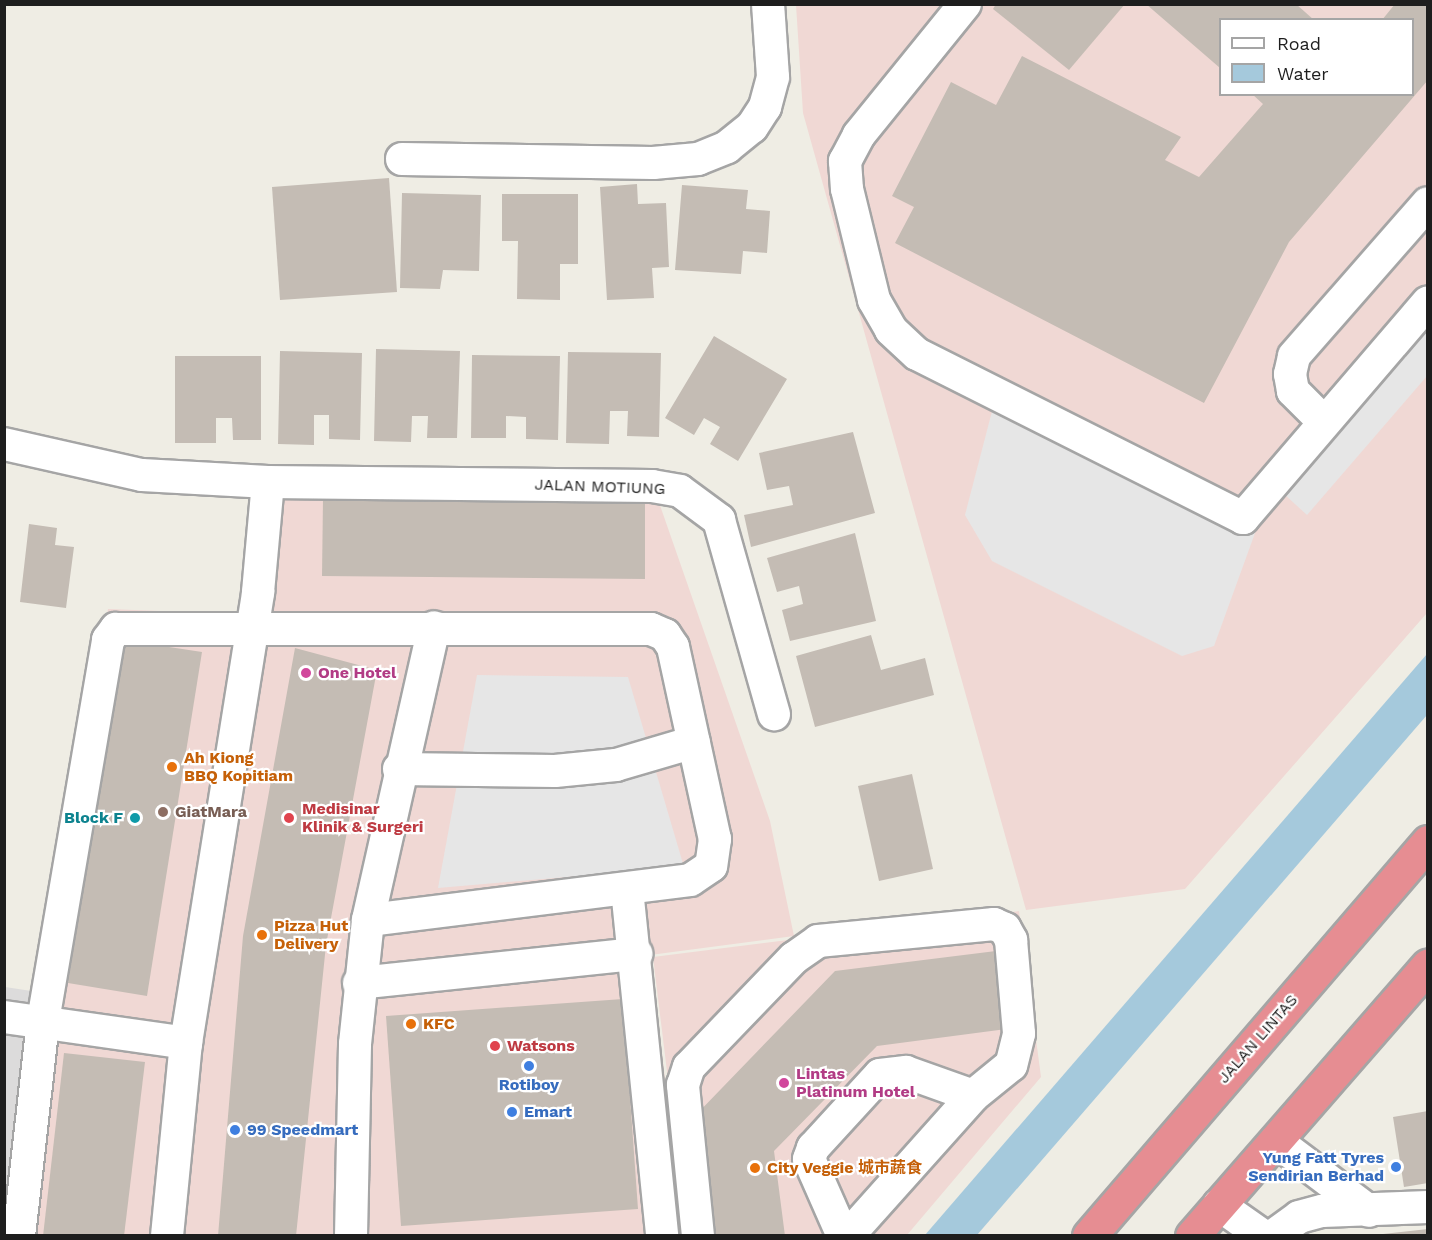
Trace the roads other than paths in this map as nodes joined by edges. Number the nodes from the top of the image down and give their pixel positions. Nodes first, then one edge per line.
1 (768, 4) edge
2 (965, 4) edge
3 (402, 159) dead end
4 (1428, 203) edge
5 (1428, 302) edge
6 (1324, 422) junction
7 (4, 444) edge
8 (268, 482) junction
9 (434, 627) junction
10 (250, 631) junction
11 (774, 714) dead end
12 (694, 742) junction
13 (399, 770) junction
14 (1428, 842) edge
15 (627, 889) junction
16 (368, 920) junction
17 (636, 954) junction
18 (1428, 965) edge
19 (359, 983) junction
20 (4, 1017) edge
21 (43, 1021) junction
22 (186, 1043) junction
23 (973, 1096) junction
24 (1276, 1141) junction
25 (1219, 1205) junction
26 (1428, 1207) edge
27 (1369, 1211) junction
28 (19, 1236) edge
29 (166, 1236) edge
30 (351, 1236) edge
31 (662, 1236) edge
32 (698, 1236) edge
33 (843, 1236) edge
34 (848, 1236) edge
35 (1089, 1236) edge
36 (1192, 1236) edge
37 (1263, 1236) edge
38 (1273, 1236) edge

1 - 3 street
2 - 6 street
4 - 6 street
5 - 6 street
7 - 8 street, JALAN MOTIUNG
8 - 10 street
8 - 11 street, JALAN MOTIUNG
9 - 10 street
9 - 12 street
9 - 13 street
10 - 21 street
10 - 22 street
12 - 13 street
12 - 15 street
13 - 16 street
14 - 35 highway, JALAN LINTAS
15 - 16 street
15 - 17 street
16 - 19 street
17 - 19 street
17 - 31 street
18 - 24 highway
19 - 30 street
20 - 21 street
21 - 22 street
21 - 28 street
22 - 29 street
23 - 32 street
23 - 33 street
23 - 34 street
24 - 25 highway
24 - 27 street
25 - 36 highway
25 - 37 street
26 - 27 street
27 - 38 street

